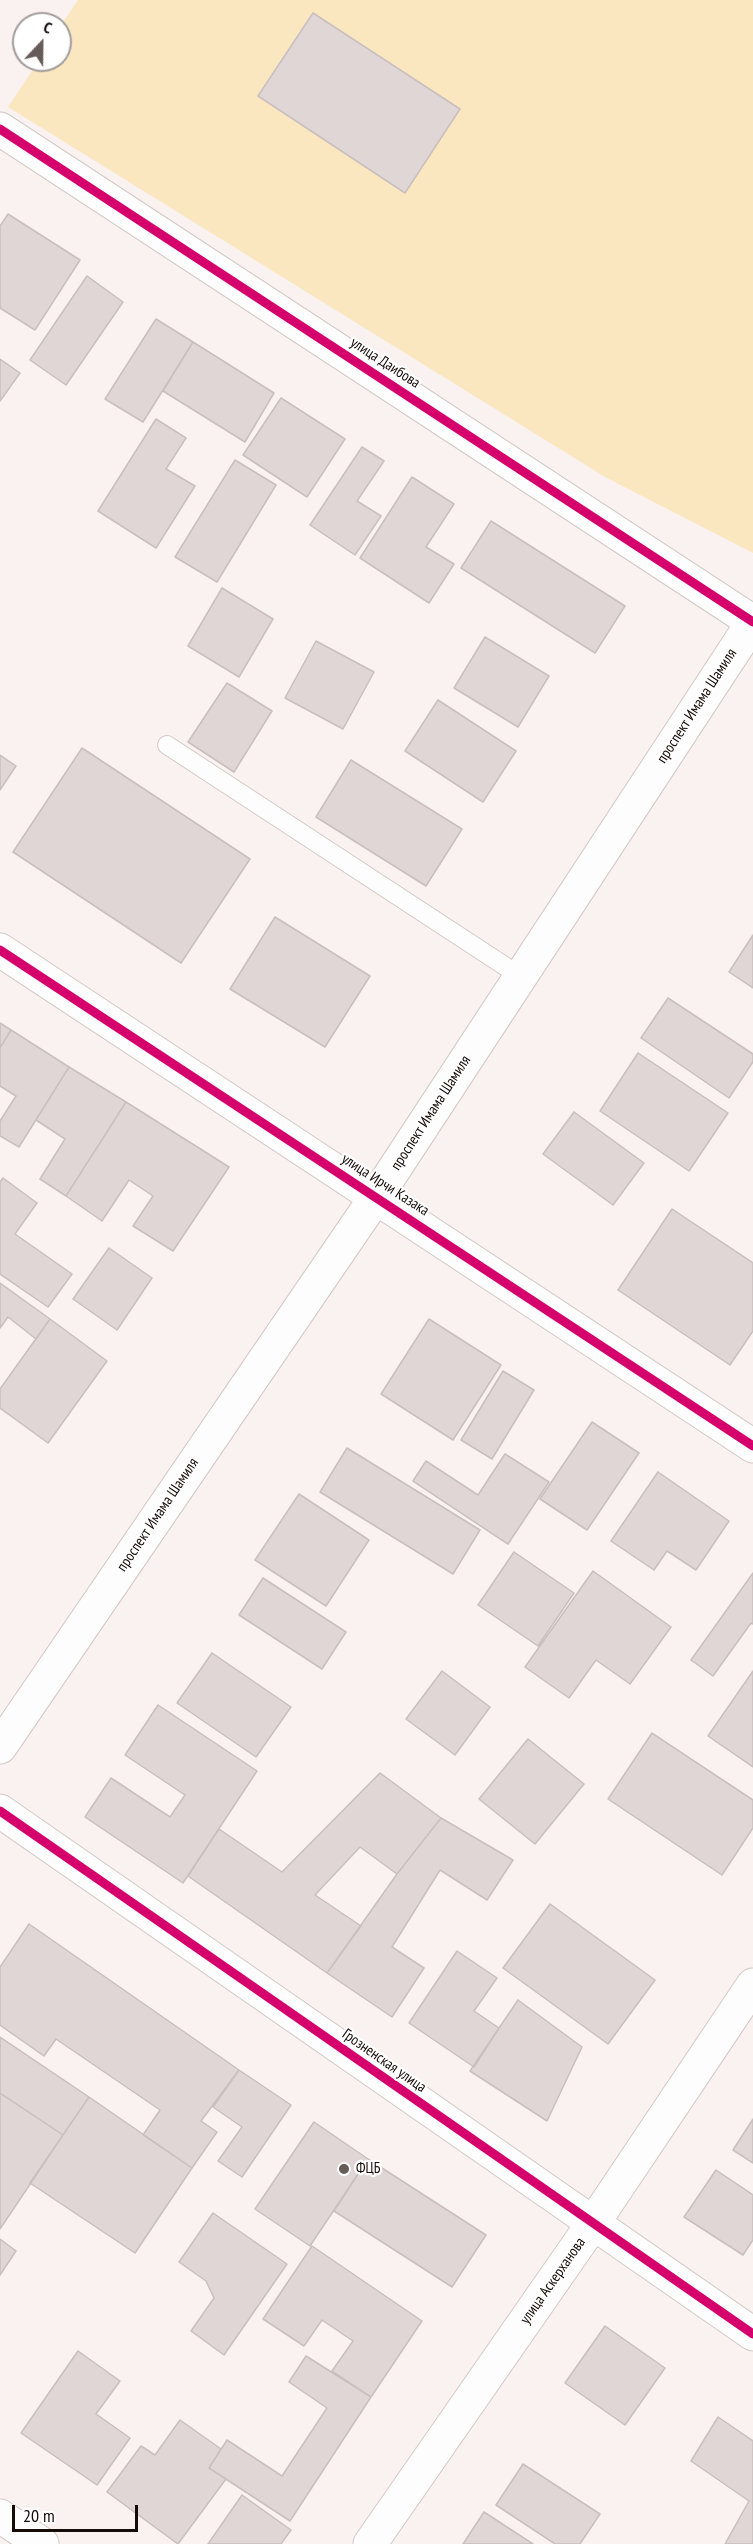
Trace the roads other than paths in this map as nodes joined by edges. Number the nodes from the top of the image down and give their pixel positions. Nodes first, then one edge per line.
1 (0, 129) edge
2 (753, 622) edge
3 (167, 745) dead end
4 (0, 950) edge
5 (520, 976) junction
6 (376, 1197) junction
7 (753, 1446) edge
8 (0, 1748) edge
9 (0, 1811) edge
10 (753, 1985) edge
11 (594, 2222) junction
12 (753, 2334) edge
13 (0, 2516) edge
14 (42, 2544) edge
15 (370, 2544) edge

1 - 2 street, улица Даибова
2 - 5 street, проспект Имама Шамиля
3 - 5 lane
4 - 6 street, улица Ирчи Казака
5 - 6 street, проспект Имама Шамиля
6 - 7 street, улица Ирчи Казака
6 - 8 street, проспект Имама Шамиля
9 - 11 street, Грозненская улица
10 - 11 street, улица Аскерханова
11 - 12 street, Грозненская улица
11 - 15 street, улица Аскерханова
13 - 14 street

